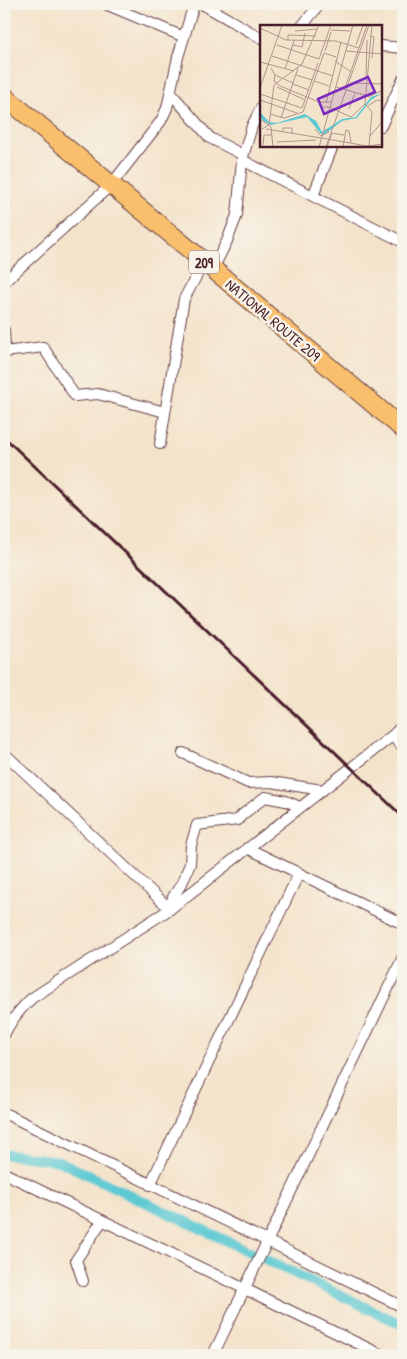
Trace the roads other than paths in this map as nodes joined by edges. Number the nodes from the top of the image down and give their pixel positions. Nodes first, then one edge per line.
1 (105, 4) edge
2 (194, 4) edge
3 (202, 4) edge
4 (320, 4) edge
5 (303, 25) edge
6 (184, 37) junction
7 (260, 37) edge
8 (382, 46) edge
9 (403, 48) edge
10 (403, 78) edge
11 (170, 92) junction
12 (4, 96) edge
13 (260, 110) edge
14 (382, 124) edge
15 (332, 148) edge
16 (242, 157) junction
17 (111, 185) junction
18 (313, 196) junction
19 (403, 242) edge
20 (209, 266) junction
21 (4, 282) edge
22 (4, 330) edge
23 (165, 412) junction
24 (403, 429) edge
25 (160, 444) dead end
26 (403, 725) edge
27 (392, 736) junction
28 (403, 747) edge
29 (4, 752) edge
30 (183, 753) dead end
31 (322, 790) junction
32 (300, 807) junction
33 (247, 848) junction
34 (299, 874) junction
35 (170, 909) junction
36 (403, 924) edge
37 (403, 957) edge
38 (4, 1035) edge
39 (4, 1113) edge
40 (4, 1173) edge
41 (150, 1185) junction
42 (102, 1220) junction
43 (268, 1241) junction
44 (83, 1281) dead end
45 (245, 1289) junction
46 (403, 1307) edge
47 (213, 1355) edge
48 (382, 1355) edge

1 - 6 street
2 - 6 street
3 - 7 street
4 - 5 street
6 - 11 street
8 - 9 street
10 - 14 street
11 - 16 street
11 - 17 street
12 - 17 highway, NATIONAL ROUTE 209 / 209
13 - 16 street
15 - 18 street
16 - 18 street
16 - 20 street
17 - 20 highway, NATIONAL ROUTE 209 / 209
17 - 21 street
18 - 19 street
20 - 23 street
20 - 24 highway, NATIONAL ROUTE 209 / 209
22 - 23 street
23 - 25 street
26 - 27 street
27 - 28 street
27 - 31 street
29 - 35 street
30 - 31 street
31 - 32 street
32 - 33 street
32 - 35 street
33 - 34 street
33 - 35 street
34 - 36 street
34 - 41 street
35 - 38 street
37 - 43 street
39 - 41 street
40 - 42 street
41 - 43 street
42 - 44 street
42 - 45 street
43 - 45 street
43 - 46 street
45 - 47 street
45 - 48 street

